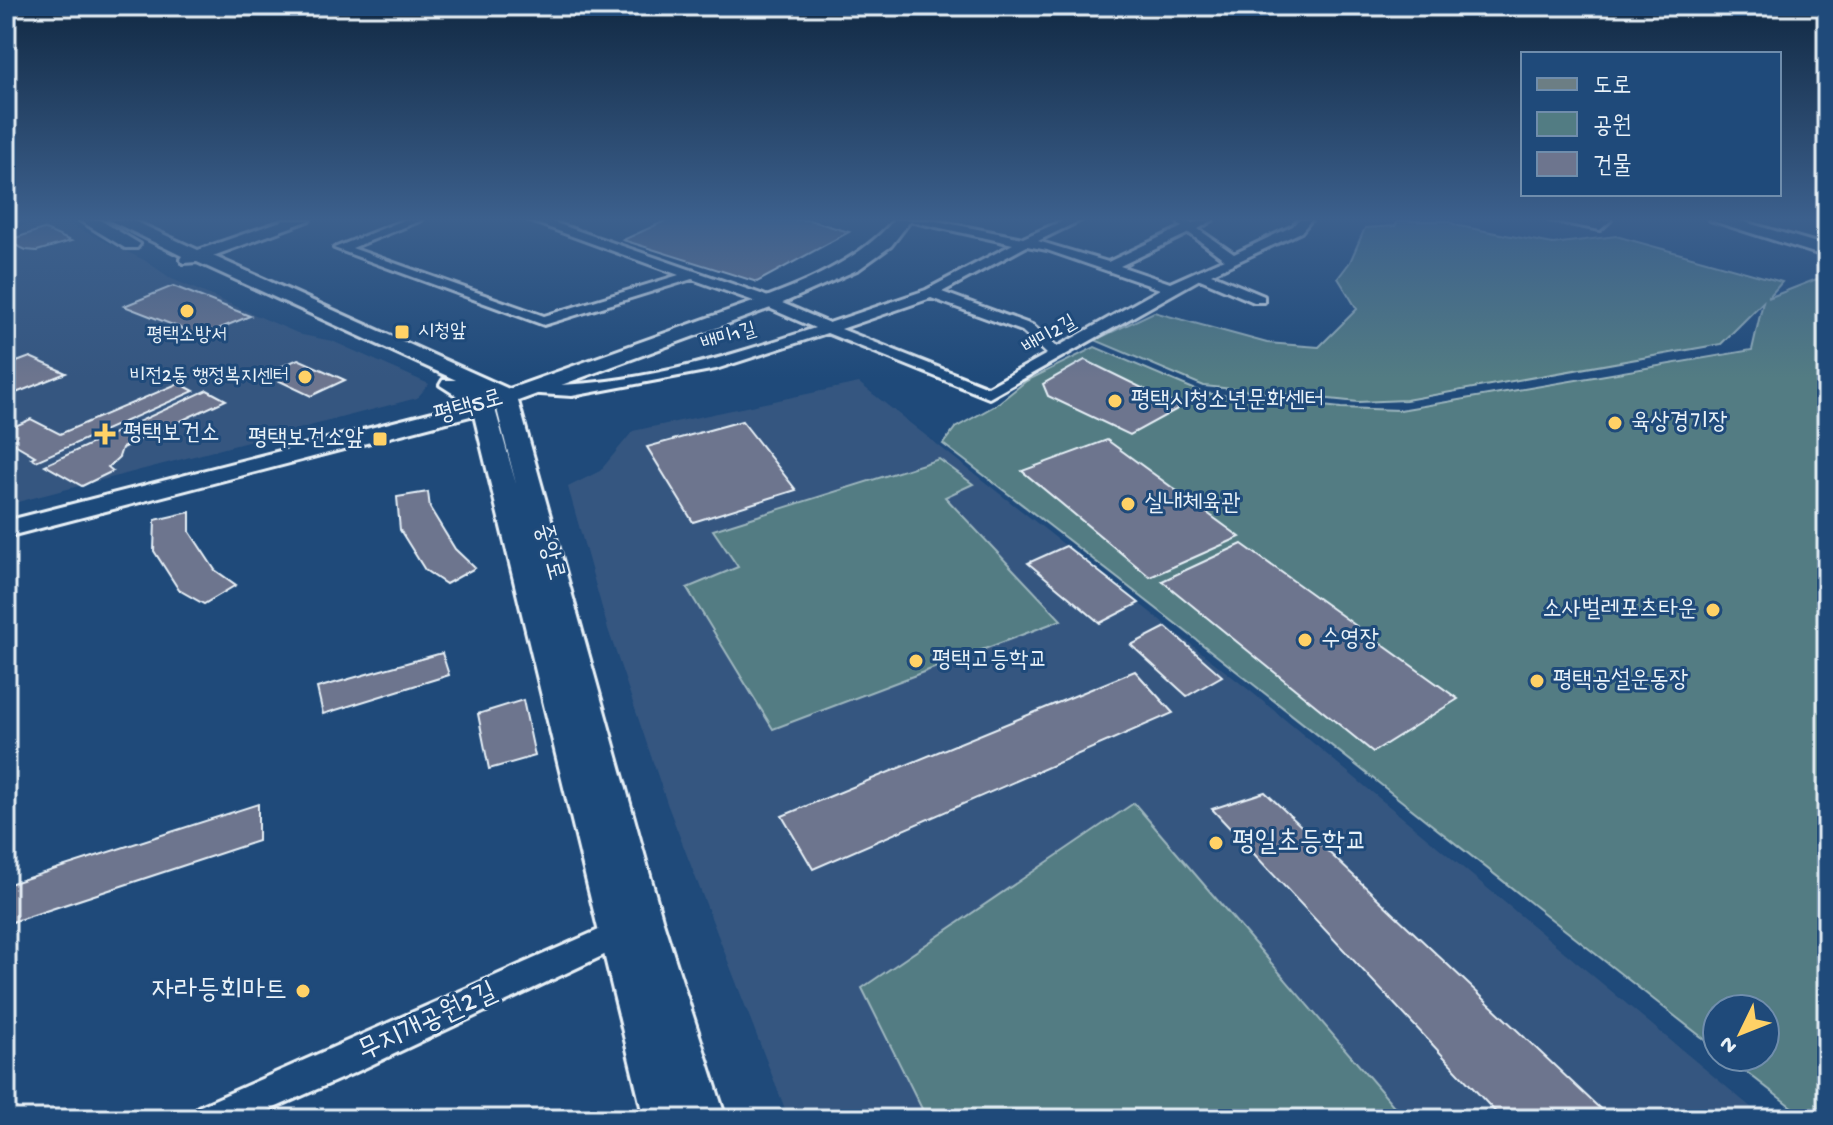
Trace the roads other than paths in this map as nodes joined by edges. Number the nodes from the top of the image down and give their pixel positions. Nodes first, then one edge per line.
1 (190, 272) edge
2 (232, 272) edge
3 (408, 272) edge
4 (685, 272) edge
5 (836, 272) edge
6 (969, 272) edge
7 (1129, 272) edge
8 (1210, 272) edge
9 (692, 275) junction
10 (1203, 276) junction
11 (1171, 288) junction
12 (931, 293) junction
13 (1259, 299) dead end
14 (769, 302) junction
15 (826, 326) junction
16 (1057, 355) junction
17 (498, 396) junction
18 (6, 516) edge
19 (6, 529) edge
20 (631, 928) junction
21 (210, 1119) edge
22 (667, 1119) edge
23 (703, 1119) edge

1 - 17 main road
2 - 17 main road
3 - 9 street
4 - 9 street
5 - 14 main road, 평택5로
6 - 12 street, 배미1길
7 - 11 street
8 - 10 street, 배미2길
9 - 14 street
10 - 11 street, 배미2길
10 - 13 street
11 - 16 street, 배미2길
12 - 15 street, 배미1길
12 - 16 street
14 - 15 street
14 - 17 main road, 평택5로
14 - 17 main road
15 - 16 street, 배미2길
15 - 17 street, 배미1길
17 - 18 main road
17 - 19 main road, 평택5로
17 - 20 main road, 중앙로
20 - 21 street, 무지개공원2길
20 - 22 main road, 중앙로
20 - 23 main road, 중앙로

